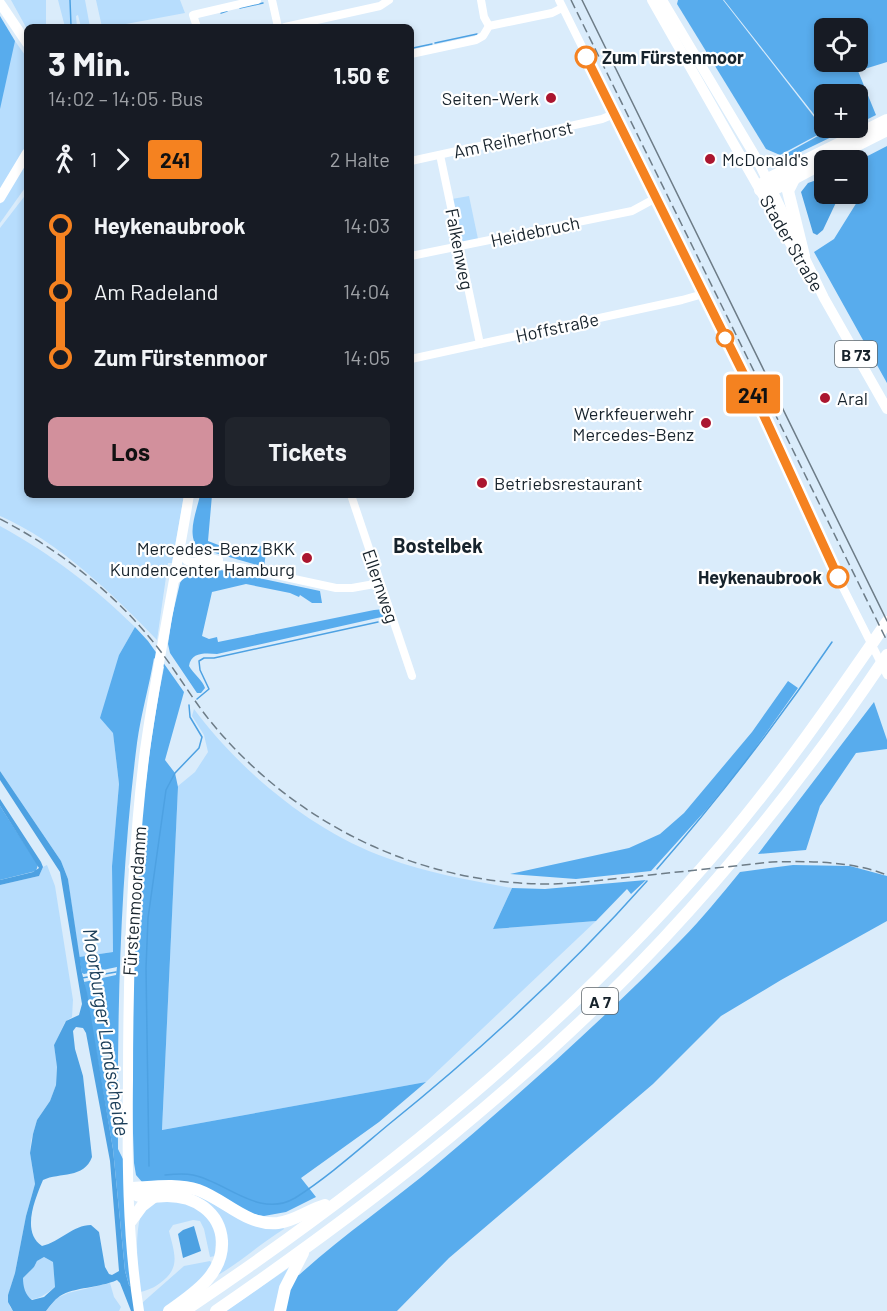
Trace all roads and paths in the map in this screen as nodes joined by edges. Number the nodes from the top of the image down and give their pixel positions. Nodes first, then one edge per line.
1 (5, 0) edge
2 (257, 0) edge
3 (272, 0) edge
4 (389, 0) edge
5 (481, 0) edge
6 (652, 0) edge
7 (662, 0) edge
8 (0, 3) edge
9 (561, 4) edge
10 (196, 24) edge
11 (277, 24) edge
12 (299, 24) edge
13 (489, 26) junction
14 (24, 28) edge
15 (24, 39) edge
16 (414, 53) edge
17 (614, 114) junction
18 (887, 120) edge
19 (887, 130) edge
20 (848, 150) edge
21 (440, 155) junction
22 (24, 158) edge
23 (414, 160) edge
24 (814, 168) edge
25 (794, 179) junction
26 (767, 186) junction
27 (0, 198) edge
28 (656, 198) junction
29 (460, 246) junction
30 (414, 255) edge
31 (804, 256) junction
32 (703, 294) junction
33 (824, 298) junction
34 (480, 344) junction
35 (414, 358) edge
36 (887, 410) edge
37 (188, 498) edge
38 (352, 498) edge
39 (179, 549) junction
40 (199, 562) junction
41 (239, 567) junction
42 (174, 581) junction
43 (380, 583) junction
44 (887, 622) edge
45 (887, 655) edge
46 (887, 675) edge
47 (412, 676) dead end
48 (129, 1188) junction
49 (155, 1196) junction
50 (338, 1202) junction
51 (130, 1221) junction
52 (305, 1249) junction
53 (139, 1311) edge
54 (169, 1311) edge
55 (184, 1311) edge
56 (216, 1311) edge
57 (280, 1311) edge

1 - 14 main road
2 - 10 street
3 - 11 street
4 - 12 street
5 - 13 street
6 - 26 main road, Stader Straße / B 73
7 - 26 main road, Stader Straße / B 73
8 - 15 main road
9 - 13 street
9 - 17 street
13 - 16 street
17 - 21 street, Am Reiherhorst
17 - 28 street
18 - 26 highway
19 - 20 highway
21 - 23 street, Am Reiherhorst
21 - 29 street, Falkenweg
22 - 27 main road
24 - 25 highway
25 - 26 highway
25 - 31 highway
26 - 31 main road, Stader Straße / B 73
26 - 33 main road, Stader Straße / B 73
28 - 29 street, Heidebruch
28 - 32 street
29 - 30 street, Heidebruch
29 - 34 street, Falkenweg
31 - 33 main road, Stader Straße / B 73
32 - 34 street, Hoffstraße
32 - 46 street
33 - 36 main road, Stader Straße / B 73
34 - 35 street, Hoffstraße
37 - 39 main road, Fürstenmoordamm
38 - 43 street, Ellernweg
39 - 40 street
39 - 41 street
39 - 42 main road, Fürstenmoordamm
40 - 41 street
40 - 42 street
41 - 43 street
42 - 48 main road, Fürstenmoordamm
43 - 47 street, Ellernweg
44 - 50 highway, A 7
45 - 52 highway, A 7
48 - 49 highway
48 - 50 highway
48 - 51 main road, Fürstenmoordamm
49 - 51 highway
49 - 54 highway
50 - 55 highway, A 7
51 - 53 main road, Fürstenmoordamm
52 - 56 highway, A 7
52 - 57 highway

